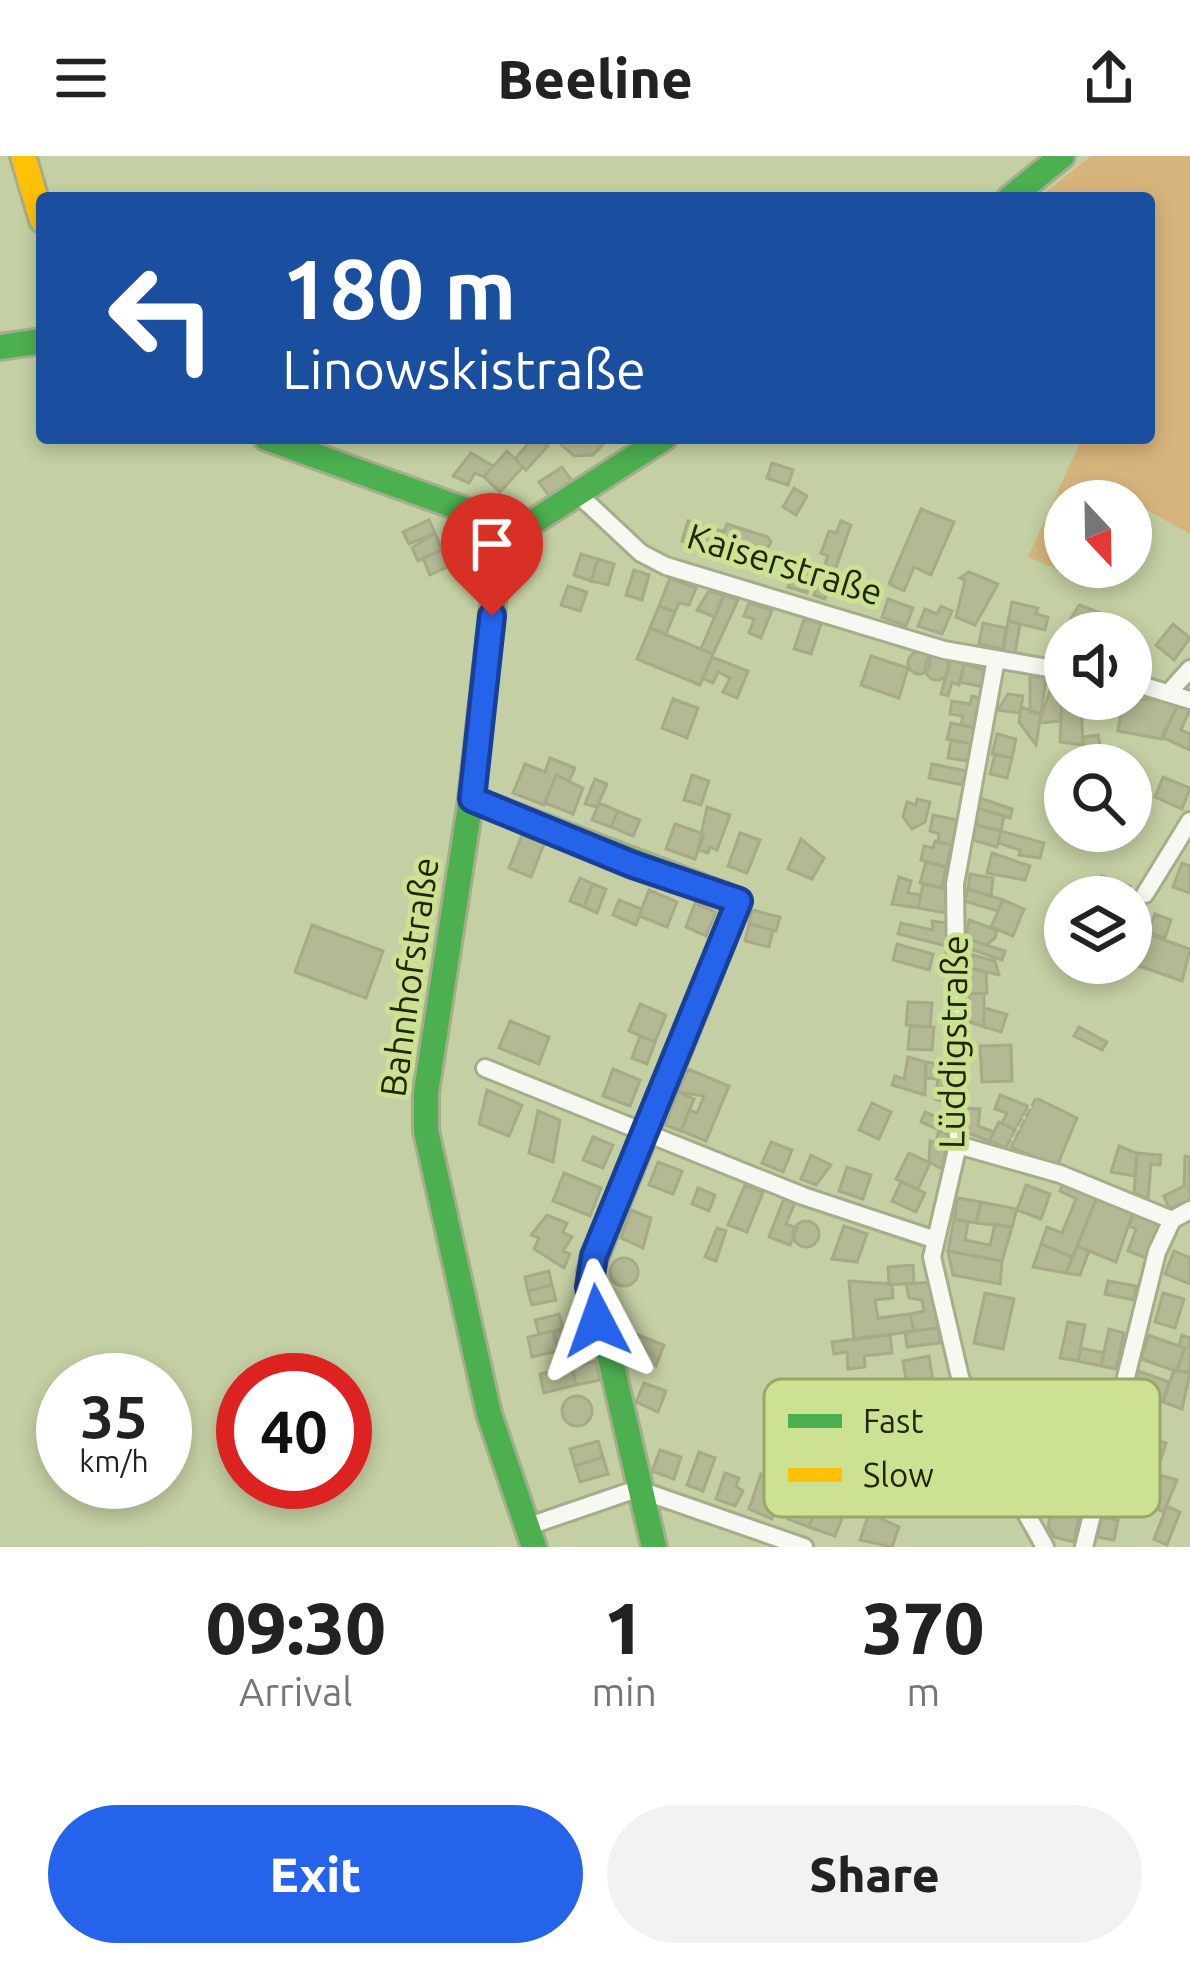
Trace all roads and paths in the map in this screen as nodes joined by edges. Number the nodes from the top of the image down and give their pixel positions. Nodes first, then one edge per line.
1 (23, 156) edge
2 (270, 156) edge
3 (1062, 156) edge
4 (260, 192) edge
5 (1017, 192) edge
6 (36, 200) edge
7 (36, 342) edge
8 (0, 347) edge
9 (283, 444) edge
10 (655, 444) edge
11 (579, 495) junction
12 (491, 549) junction
13 (996, 659) junction
14 (1044, 667) edge
15 (1190, 669) edge
16 (1152, 686) edge
17 (1171, 689) junction
18 (1190, 700) edge
19 (472, 799) junction
20 (1190, 821) edge
21 (0, 883) edge
22 (1152, 883) edge
23 (1098, 984) edge
24 (433, 1047) junction
25 (485, 1068) dead end
26 (426, 1131) junction
27 (642, 1131) junction
28 (958, 1145) junction
29 (1004, 1156) junction
30 (1190, 1210) edge
31 (1172, 1220) junction
32 (933, 1239) junction
33 (303, 1353) edge
34 (961, 1379) edge
35 (1125, 1379) edge
36 (216, 1470) edge
37 (637, 1489) junction
38 (1028, 1517) edge
39 (1091, 1517) edge
40 (530, 1537) edge
41 (154, 1547) edge
42 (471, 1547) edge
43 (654, 1547) edge
44 (803, 1547) edge
45 (1045, 1547) edge
46 (1084, 1547) edge

1 - 6 main road
2 - 4 path
3 - 5 main road
7 - 8 main road
9 - 12 main road
10 - 11 main road
11 - 12 main road
11 - 13 street, Kaiserstraße
12 - 19 main road, Bahnhofstraße
13 - 14 street, Kaiserstraße
13 - 28 street, Lüddigstraße
15 - 17 street
16 - 17 street
17 - 18 street
19 - 24 main road, Bahnhofstraße
19 - 27 main road
20 - 22 street
21 - 24 path
23 - 29 path
24 - 26 main road, Bahnhofstraße
25 - 27 street
26 - 33 path
26 - 40 main road, Bahnhofstraße
27 - 32 street
27 - 37 main road
28 - 29 street
28 - 32 street, Lüddigstraße
29 - 31 street
30 - 31 street
31 - 35 street
32 - 34 street, Lüddigstraße
36 - 41 path
37 - 40 street
37 - 43 main road
37 - 44 street
38 - 45 street, Lüddigstraße
39 - 46 street
40 - 42 path

